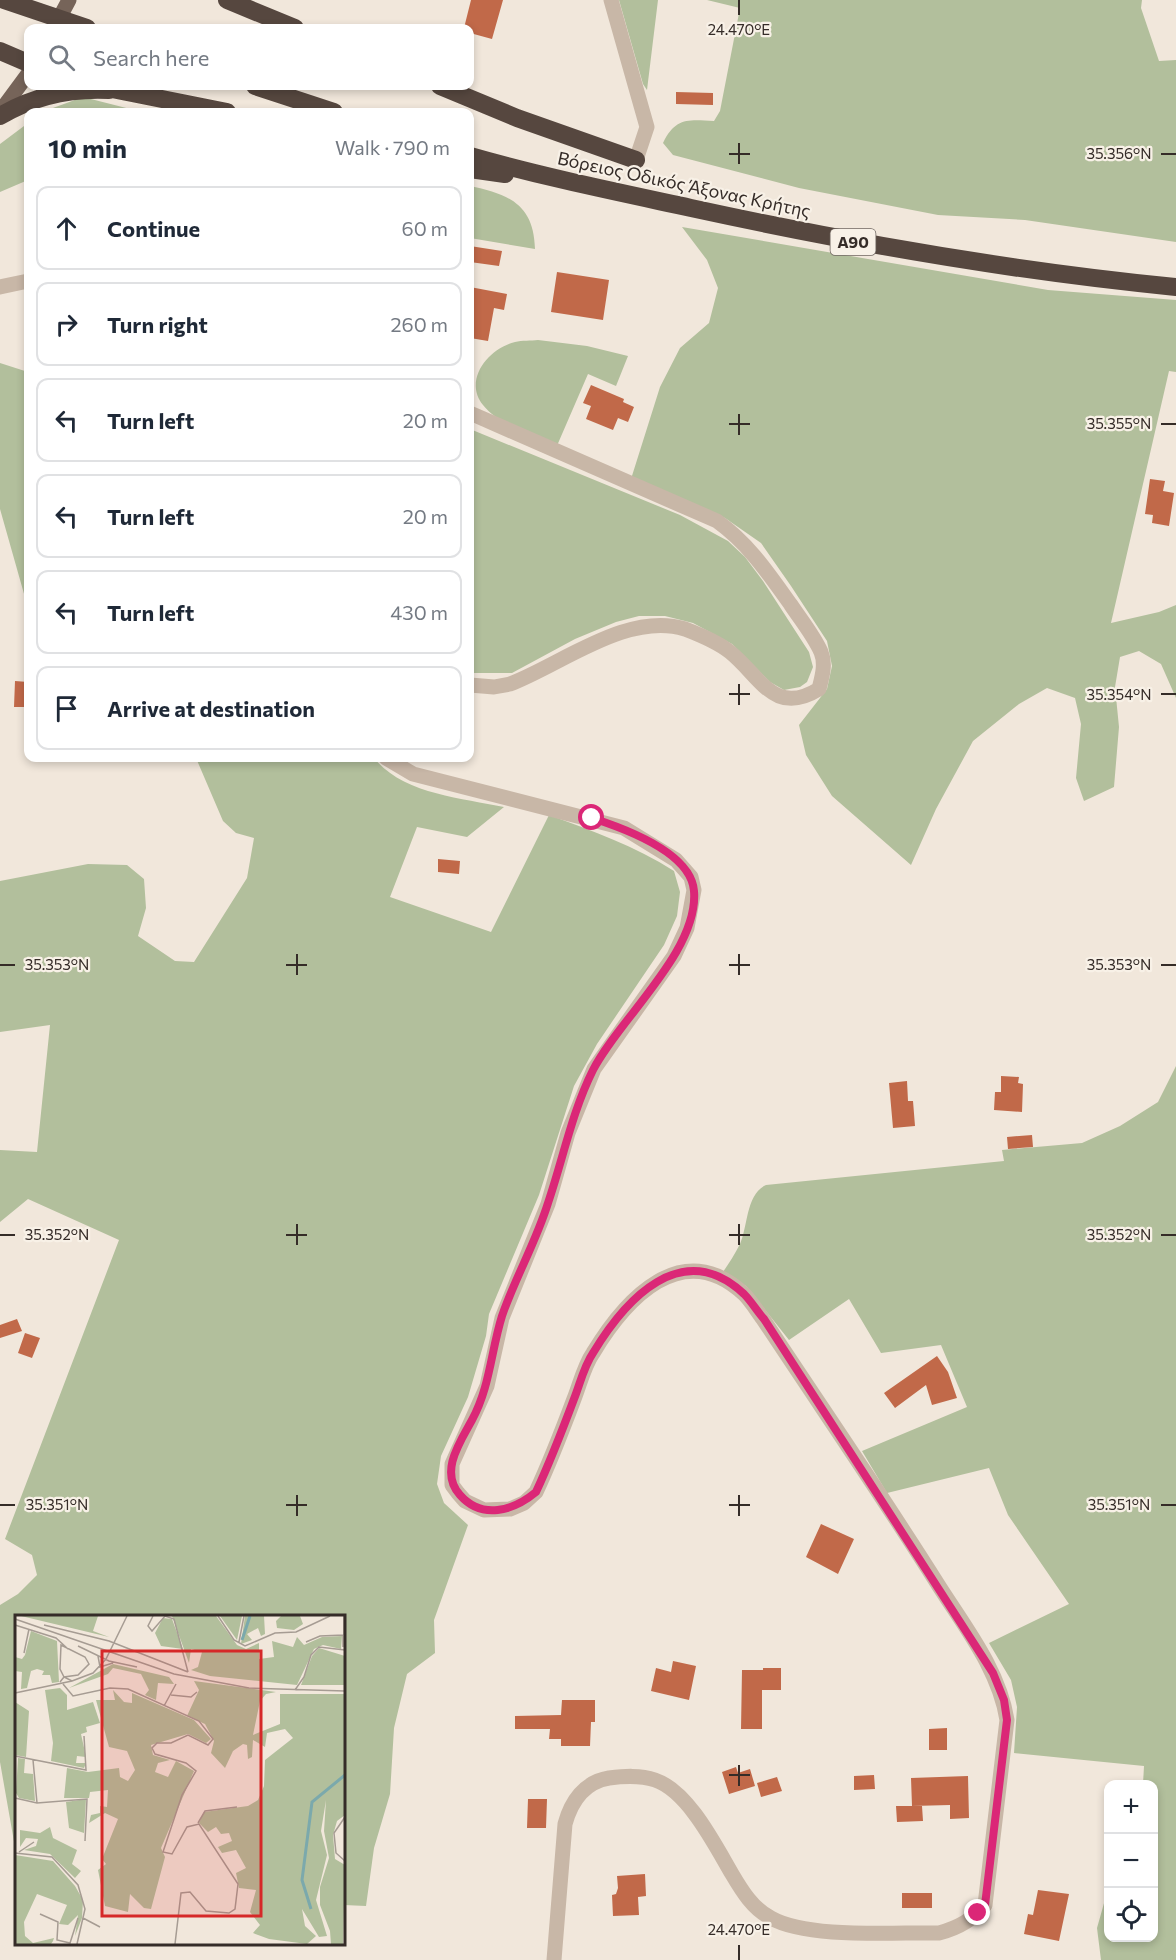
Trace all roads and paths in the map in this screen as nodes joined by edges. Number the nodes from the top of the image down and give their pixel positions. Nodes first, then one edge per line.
1 (69, 0) edge
2 (227, 0) edge
3 (611, 0) edge
4 (12, 3) edge
5 (56, 24) edge
6 (75, 24) edge
7 (285, 24) edge
8 (0, 51) edge
9 (24, 61) edge
10 (24, 79) edge
11 (76, 90) edge
12 (117, 90) edge
13 (267, 90) edge
14 (450, 90) edge
15 (207, 108) edge
16 (322, 108) edge
17 (0, 112) edge
18 (0, 116) edge
19 (474, 157) edge
20 (636, 160) joint
21 (474, 170) edge
22 (534, 174) junction
23 (24, 282) edge
24 (1176, 286) edge
25 (0, 287) edge
26 (474, 415) edge
27 (474, 685) edge
28 (392, 762) edge
29 (554, 1960) edge

1 - 5 main road
2 - 7 highway
3 - 20 street
4 - 6 highway
8 - 9 highway
10 - 17 main road
11 - 18 highway
12 - 15 highway
13 - 16 highway
14 - 20 highway
19 - 22 highway, Βόρειος Οδικός Άξονας Κρήτης / Α90
21 - 22 highway
22 - 24 highway, Βόρειος Οδικός Άξονας Κρήτης / Α90
23 - 25 street
26 - 27 street
28 - 29 street

